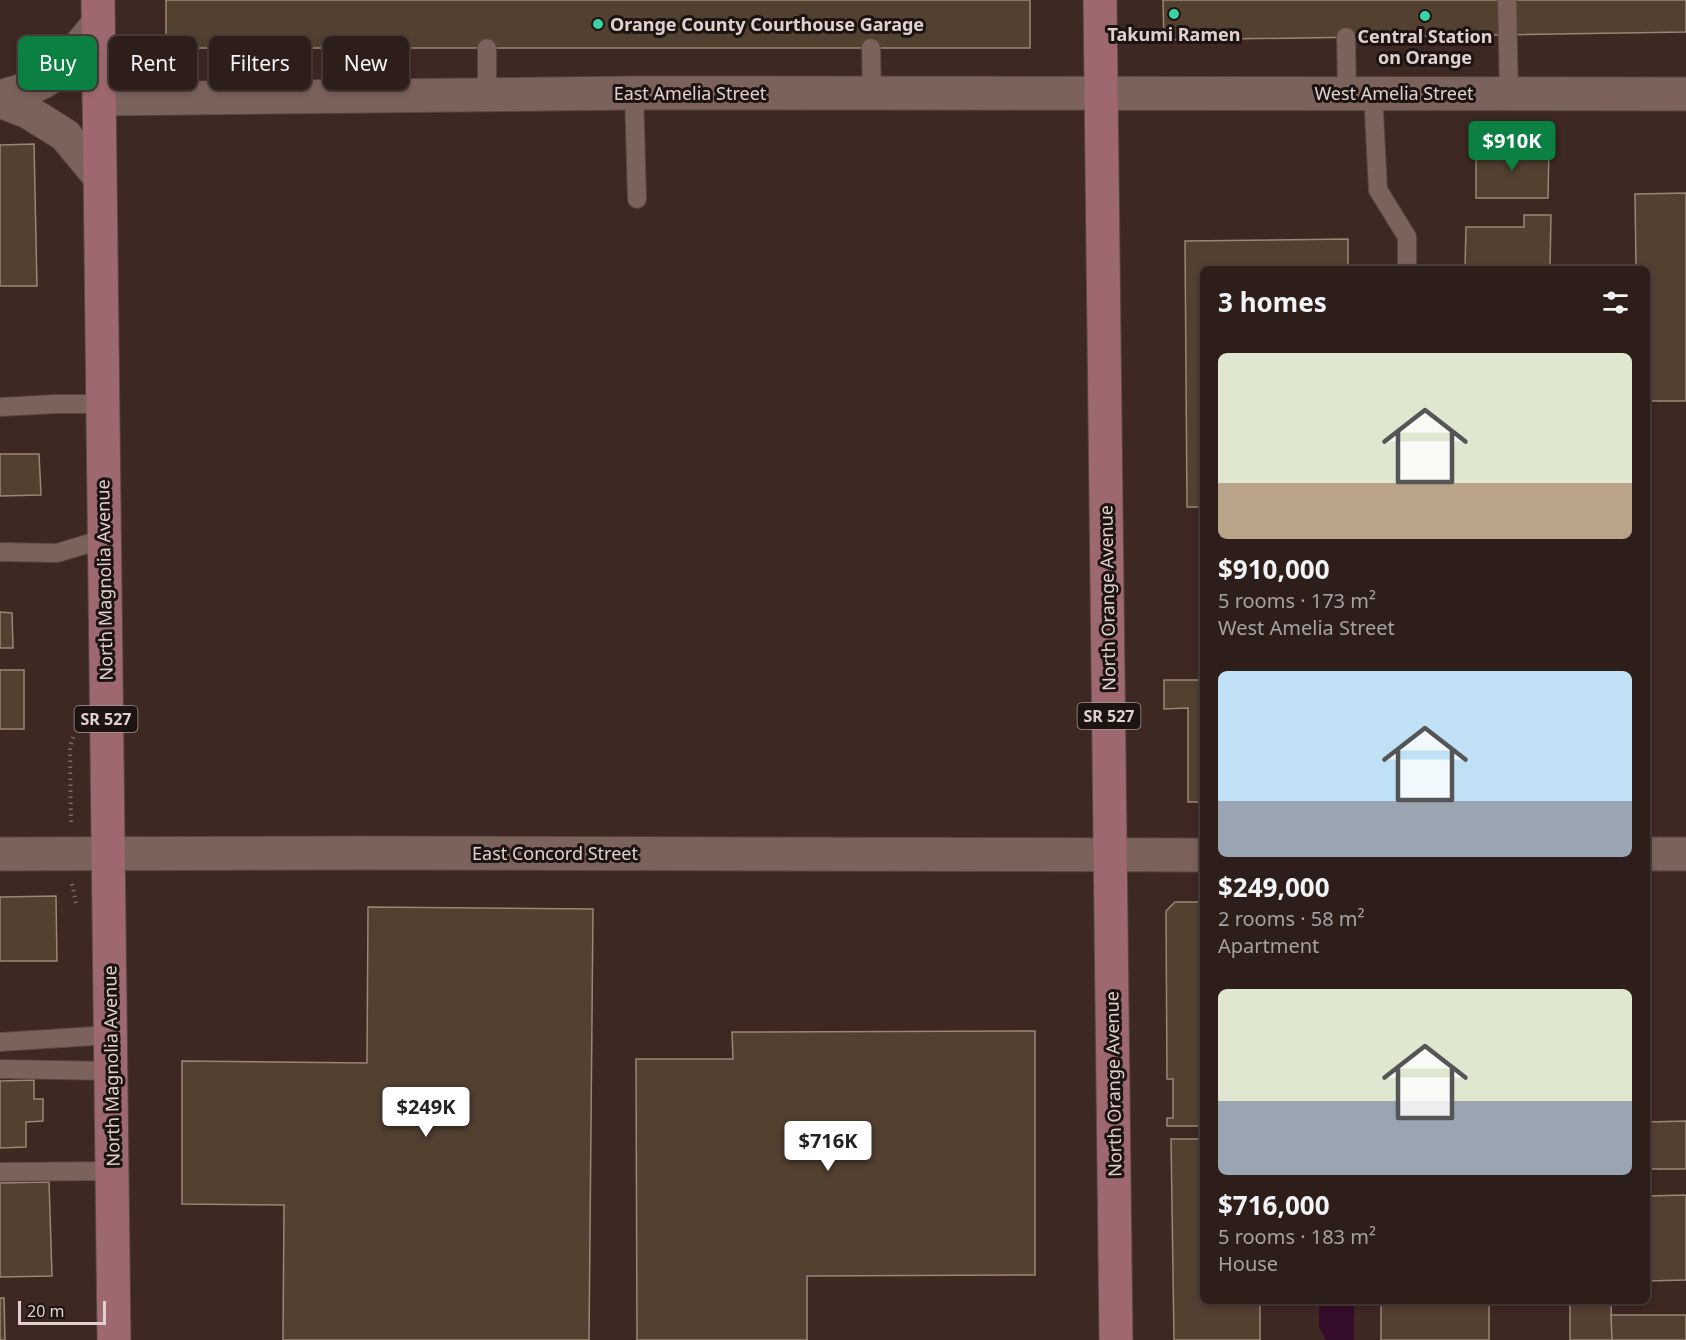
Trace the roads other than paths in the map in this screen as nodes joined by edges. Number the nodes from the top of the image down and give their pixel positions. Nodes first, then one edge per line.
1 (1100, 0) edge
2 (1507, 0) edge
3 (98, 12) edge
4 (1346, 37) dead end
5 (487, 48) dead end
6 (872, 48) dead end
7 (1102, 92) junction
8 (634, 93) junction
9 (872, 93) junction
10 (1360, 93) junction
11 (1509, 93) junction
12 (487, 94) junction
13 (1686, 94) edge
14 (0, 99) edge
15 (99, 99) junction
16 (99, 176) junction
17 (638, 198) dead end
18 (1407, 266) edge
19 (102, 404) junction
20 (0, 407) edge
21 (104, 539) junction
22 (0, 552) edge
23 (108, 853) junction
24 (0, 854) edge
25 (1650, 854) edge
26 (1686, 854) edge
27 (1110, 855) junction
28 (1200, 855) edge
29 (110, 1035) junction
30 (0, 1042) edge
31 (0, 1070) edge
32 (111, 1071) junction
33 (112, 1171) junction
34 (0, 1172) edge
35 (114, 1340) edge
36 (1116, 1340) edge

1 - 7 main road, North Orange Avenue / SR 527
2 - 11 lane
3 - 14 street
3 - 15 main road, North Magnolia Avenue / SR 527
4 - 10 lane
5 - 12 lane
6 - 9 lane
7 - 9 street, East Amelia Street
7 - 10 street, West Amelia Street
7 - 27 main road, North Orange Avenue / SR 527
8 - 9 street, East Amelia Street
8 - 12 street, East Amelia Street
8 - 17 lane
10 - 11 street, West Amelia Street
10 - 18 lane
11 - 13 street, West Amelia Street
12 - 15 street, East Amelia Street
14 - 16 street
15 - 16 main road, North Magnolia Avenue / SR 527
16 - 19 main road, North Magnolia Avenue / SR 527
19 - 20 lane
19 - 21 main road, North Magnolia Avenue / SR 527
21 - 22 lane
21 - 23 main road, North Magnolia Avenue / SR 527
23 - 24 street, East Concord Street
23 - 27 street, East Concord Street
23 - 29 main road, North Magnolia Avenue / SR 527
25 - 26 street
27 - 28 street, East Concord Street
27 - 36 main road, North Orange Avenue / SR 527
29 - 30 lane
29 - 32 main road, North Magnolia Avenue / SR 527
31 - 32 lane
32 - 33 main road, North Magnolia Avenue / SR 527
33 - 34 lane
33 - 35 main road, North Magnolia Avenue / SR 527

